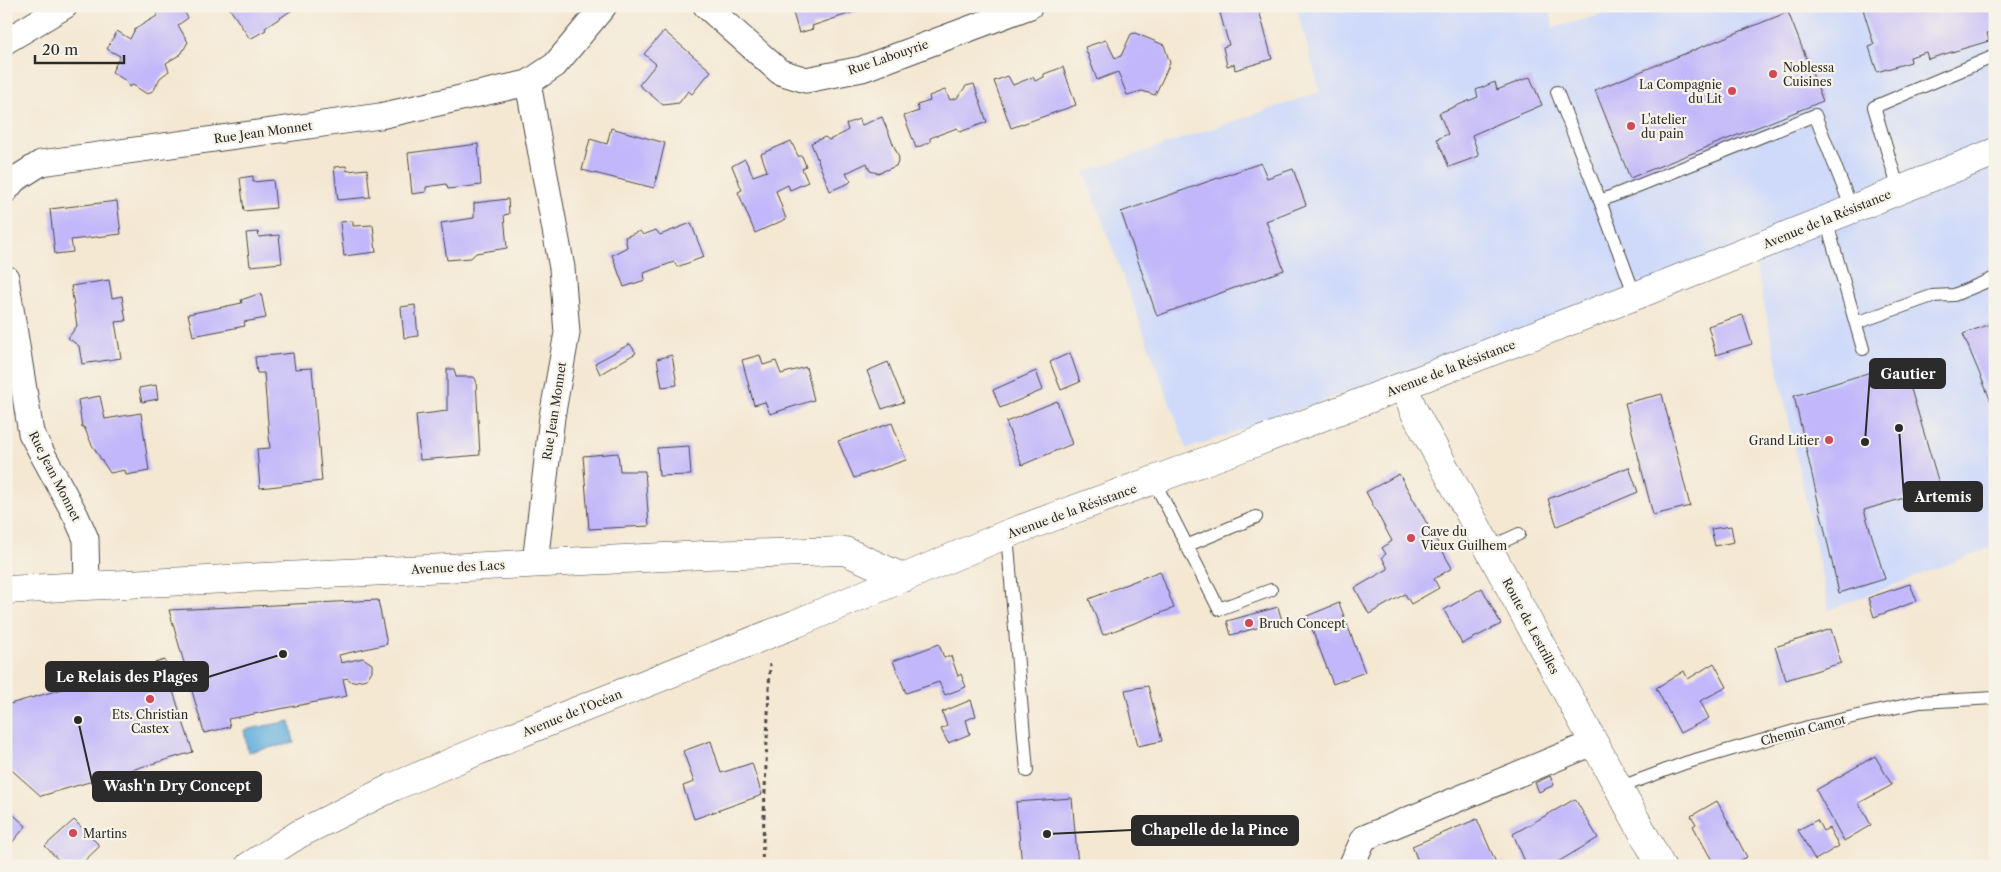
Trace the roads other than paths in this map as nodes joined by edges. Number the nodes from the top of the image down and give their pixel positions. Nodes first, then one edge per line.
1 (65, 6) edge
2 (604, 6) edge
3 (706, 6) edge
4 (1030, 6) edge
5 (6, 41) edge
6 (1995, 56) edge
7 (528, 83) junction
8 (1557, 92) dead end
9 (1995, 152) edge
10 (9, 181) edge
11 (1899, 190) junction
12 (1600, 201) junction
13 (1852, 209) junction
14 (1826, 220) junction
15 (6, 278) edge
16 (1995, 278) edge
17 (1635, 296) junction
18 (1856, 323) junction
19 (1864, 349) dead end
20 (1403, 386) junction
21 (1154, 481) junction
22 (1256, 517) dead end
23 (1007, 534) junction
24 (1519, 534) dead end
25 (1186, 546) junction
26 (1489, 548) junction
27 (535, 563) junction
28 (904, 578) junction
29 (87, 586) junction
30 (6, 590) edge
31 (1271, 590) dead end
32 (1995, 698) edge
33 (1593, 743) junction
34 (1027, 771) dead end
35 (1618, 788) junction
36 (248, 866) edge
37 (1350, 866) edge
38 (1661, 866) edge

1 - 5 street
2 - 7 street, Rue Jean Monnet
3 - 4 street, Rue Labouyrie
6 - 11 lane
7 - 10 street, Rue Jean Monnet
7 - 27 street, Rue Jean Monnet
8 - 12 lane
9 - 11 main road, Avenue de la Résistance
11 - 13 main road, Avenue de la Résistance
12 - 13 lane
12 - 17 lane
13 - 14 main road, Avenue de la Résistance
14 - 17 main road, Avenue de la Résistance
14 - 18 lane
15 - 29 street, Rue Jean Monnet
16 - 18 lane
17 - 20 main road, Avenue de la Résistance
18 - 19 lane
20 - 21 main road, Avenue de la Résistance
20 - 26 main road, Route de Lestrilles
21 - 23 main road, Avenue de la Résistance
21 - 25 lane
22 - 25 lane
23 - 28 main road, Avenue de la Résistance
23 - 34 lane
24 - 26 lane
25 - 31 lane
26 - 33 main road, Route de Lestrilles
27 - 28 main road, Avenue des Lacs
27 - 29 main road, Avenue des Lacs
28 - 36 main road, Avenue de l'Océan
29 - 30 main road, Avenue des Lacs
32 - 35 lane, Chemin Camot
33 - 35 main road, Route de Lestrilles
33 - 37 street
35 - 38 main road, Route de Lestrilles

